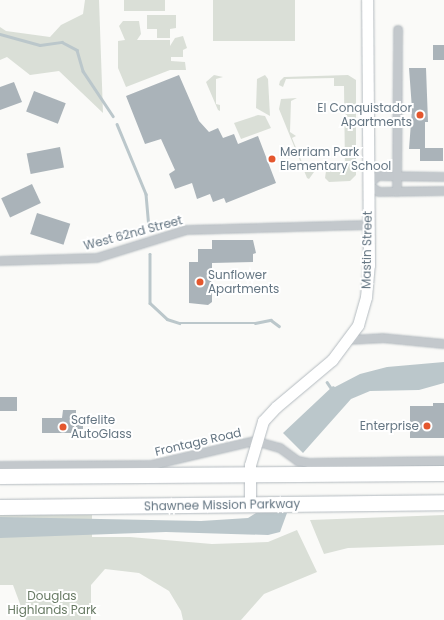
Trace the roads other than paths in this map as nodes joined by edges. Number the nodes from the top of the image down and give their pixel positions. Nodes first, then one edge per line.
1 (367, 0) edge
2 (398, 30) dead end
3 (397, 176) junction
4 (444, 177) edge
5 (368, 185) junction
6 (397, 192) junction
7 (444, 192) edge
8 (368, 225) junction
9 (0, 261) edge
10 (347, 340) junction
11 (444, 344) edge
12 (255, 441) junction
13 (444, 461) edge
14 (0, 466) edge
15 (444, 473) edge
16 (250, 474) junction
17 (0, 476) edge
18 (444, 502) edge
19 (250, 505) junction
20 (0, 507) edge

1 - 5 street, Mastin Street
2 - 3 street
3 - 4 street
3 - 5 street
3 - 6 street
5 - 6 street
5 - 8 street, Mastin Street
6 - 7 street
8 - 9 street, West 62nd Street
8 - 10 street, Mastin Street
10 - 11 street
10 - 12 street, Mastin Street
12 - 13 street, Frontage Road
12 - 14 street, Frontage Road
12 - 16 street, Mastin Street
15 - 16 highway
16 - 17 highway
16 - 19 street, Mastin Street
18 - 19 highway, Shawnee Mission Parkway
19 - 20 highway, Shawnee Mission Parkway

